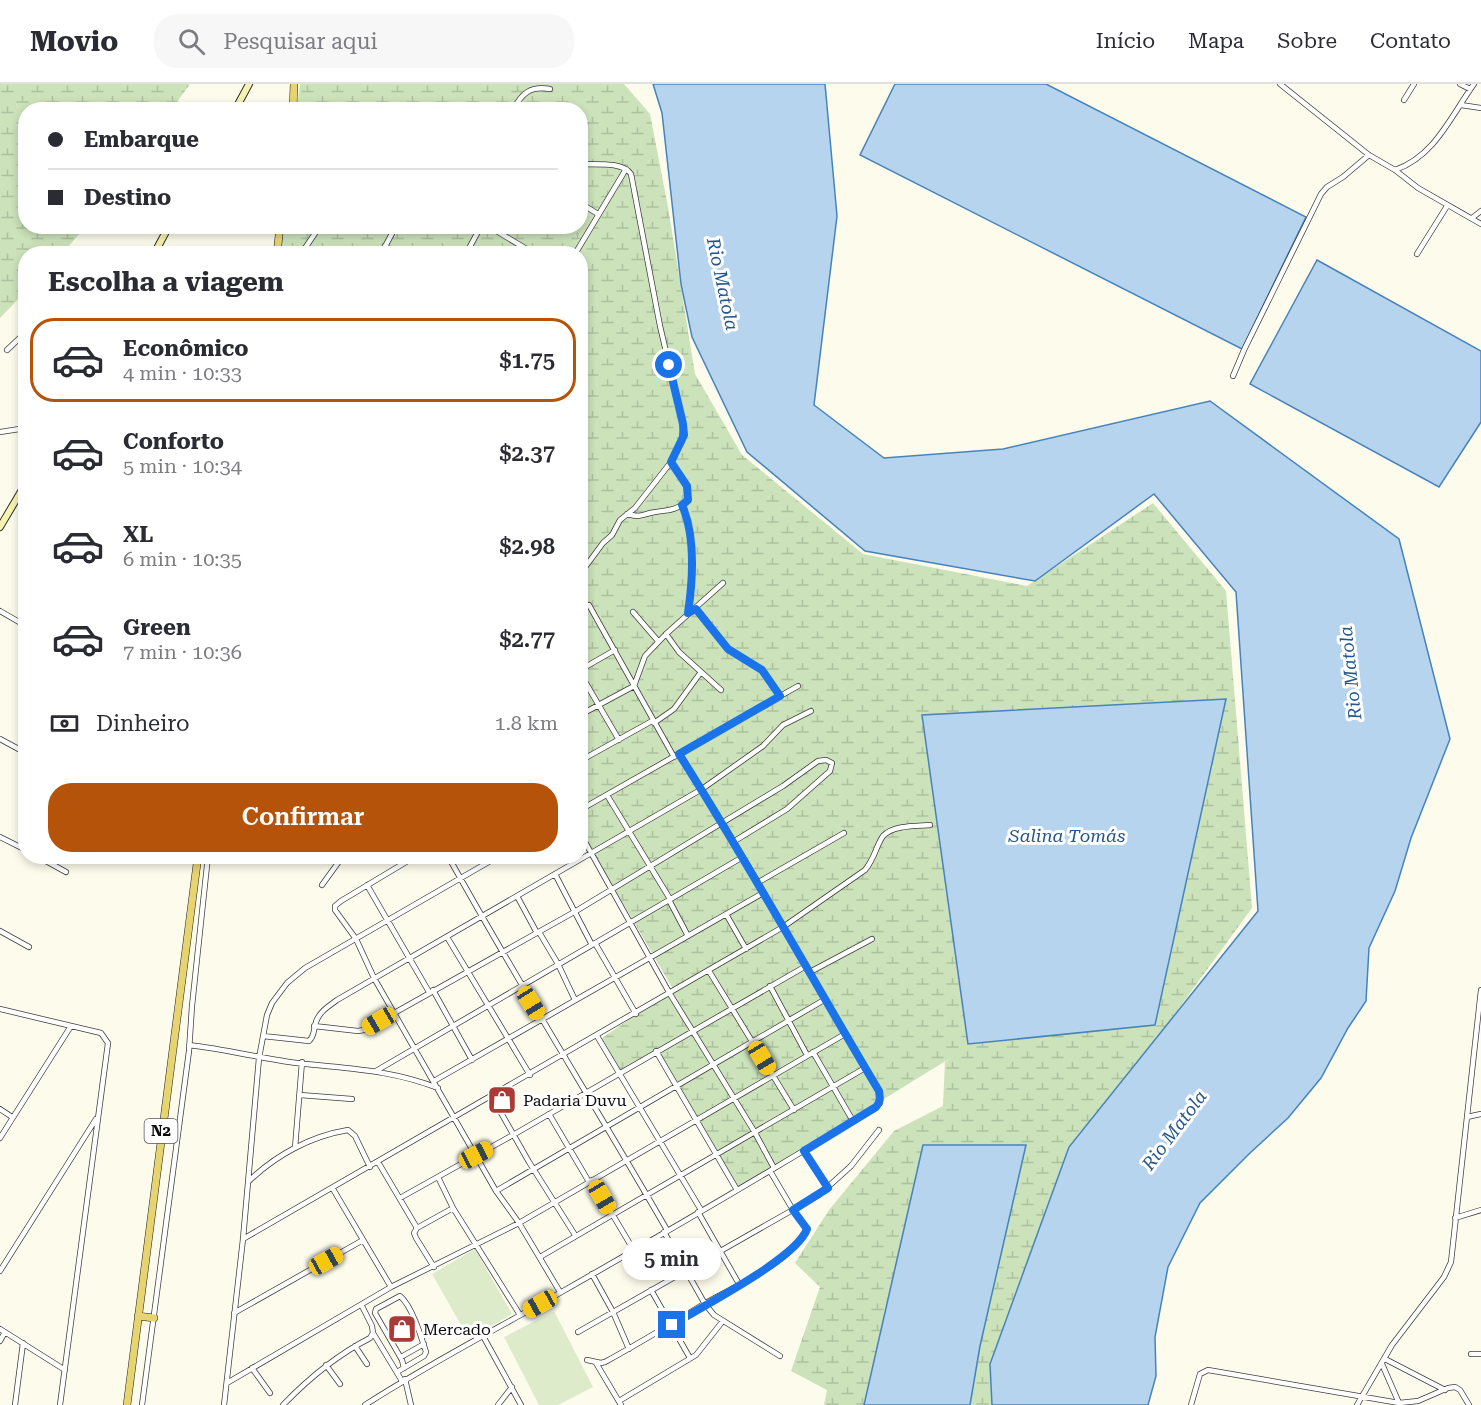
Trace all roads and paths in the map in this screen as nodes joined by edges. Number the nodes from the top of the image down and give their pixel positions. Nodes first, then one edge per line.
1 (249, 84) edge
2 (294, 84) edge
3 (1280, 84) edge
4 (1414, 84) edge
5 (1460, 84) edge
6 (1474, 84) edge
7 (550, 89) dead end
8 (1470, 89) junction
9 (1404, 100) dead end
10 (239, 102) edge
11 (293, 102) edge
12 (518, 102) edge
13 (1461, 105) junction
14 (1481, 108) edge
15 (1369, 155) junction
16 (588, 164) edge
17 (1406, 167) junction
18 (626, 169) junction
19 (1395, 170) junction
20 (1405, 179) junction
21 (1447, 206) junction
22 (588, 208) edge
23 (1481, 211) edge
24 (598, 214) junction
25 (1472, 219) junction
26 (1481, 224) edge
27 (588, 231) edge
28 (392, 234) edge
29 (501, 234) edge
30 (385, 246) edge
31 (522, 246) edge
32 (1417, 254) dead end
33 (18, 340) edge
34 (7, 350) dead end
35 (1233, 376) dead end
36 (18, 429) edge
37 (0, 432) edge
38 (671, 462) junction
39 (18, 497) edge
40 (682, 505) junction
41 (627, 514) junction
42 (0, 527) edge
43 (588, 563) edge
44 (723, 583) dead end
45 (590, 605) dead end
46 (696, 609) junction
47 (0, 611) edge
48 (633, 612) dead end
49 (688, 613) junction
50 (18, 621) edge
51 (666, 634) junction
52 (658, 641) junction
53 (615, 650) junction
54 (588, 666) edge
55 (701, 672) junction
56 (588, 685) edge
57 (634, 686) junction
58 (798, 686) dead end
59 (721, 690) dead end
60 (780, 696) junction
61 (599, 705) junction
62 (588, 711) edge
63 (811, 711) dead end
64 (653, 722) junction
65 (0, 739) edge
66 (619, 740) junction
67 (18, 749) edge
68 (676, 755) junction
69 (588, 757) edge
70 (702, 789) junction
71 (607, 795) junction
72 (588, 806) edge
73 (722, 823) junction
74 (930, 825) dead end
75 (628, 832) junction
76 (844, 833) dead end
77 (0, 837) edge
78 (733, 842) junction
79 (18, 846) edge
80 (588, 847) edge
81 (592, 853) junction
82 (588, 855) edge
83 (741, 858) junction
84 (52, 864) edge
85 (197, 864) edge
86 (207, 864) edge
87 (338, 864) edge
88 (402, 864) edge
89 (452, 864) edge
90 (485, 864) edge
91 (573, 864) edge
92 (650, 866) junction
93 (66, 872) dead end
94 (555, 874) junction
95 (460, 879) junction
96 (757, 883) junction
97 (322, 885) dead end
98 (367, 885) junction
99 (612, 889) junction
100 (763, 893) junction
101 (517, 896) junction
102 (670, 899) junction
103 (576, 911) junction
104 (726, 914) junction
105 (481, 917) junction
106 (388, 921) junction
107 (631, 922) junction
108 (783, 927) junction
109 (0, 931) edge
110 (538, 932) junction
111 (688, 936) junction
112 (447, 937) junction
113 (356, 939) junction
114 (872, 939) dead end
115 (594, 944) junction
116 (29, 947) dead end
117 (746, 949) junction
118 (501, 952) junction
119 (410, 958) junction
120 (650, 958) junction
121 (558, 964) junction
122 (806, 966) junction
123 (709, 971) junction
124 (466, 972) junction
125 (810, 972) junction
126 (615, 977) junction
127 (374, 978) junction
128 (520, 986) junction
129 (770, 986) junction
130 (1481, 990) edge
131 (431, 991) junction
132 (670, 994) junction
133 (575, 1000) junction
134 (824, 1000) junction
135 (486, 1005) junction
136 (732, 1007) junction
137 (0, 1008) edge
138 (394, 1012) junction
139 (636, 1014) junction
140 (542, 1020) junction
141 (788, 1020) junction
142 (452, 1025) junction
143 (71, 1026) junction
144 (314, 1026) junction
145 (693, 1030) junction
146 (845, 1034) junction
147 (263, 1036) junction
148 (597, 1036) junction
149 (507, 1040) junction
150 (752, 1041) junction
151 (189, 1045) junction
152 (415, 1047) junction
153 (656, 1051) junction
154 (813, 1052) junction
155 (562, 1055) junction
156 (807, 1055) junction
157 (260, 1058) junction
158 (472, 1060) junction
159 (302, 1062) junction
160 (713, 1064) junction
161 (865, 1068) junction
162 (376, 1071) junction
163 (619, 1073) junction
164 (530, 1075) junction
165 (772, 1075) junction
166 (434, 1081) junction
167 (675, 1086) junction
168 (833, 1087) junction
169 (438, 1088) junction
170 (584, 1093) junction
171 (300, 1095) junction
172 (492, 1097) junction
173 (733, 1098) junction
174 (352, 1099) dead end
175 (640, 1107) junction
176 (0, 1109) edge
177 (794, 1110) junction
178 (549, 1114) junction
179 (1481, 1114) edge
180 (12, 1117) junction
181 (97, 1117) junction
182 (1467, 1117) junction
183 (455, 1118) junction
184 (696, 1119) junction
185 (853, 1121) junction
186 (605, 1126) junction
187 (879, 1130) dead end
188 (754, 1131) junction
189 (513, 1135) junction
190 (0, 1138) edge
191 (660, 1140) junction
192 (295, 1148) junction
193 (568, 1148) junction
194 (804, 1151) junction
195 (717, 1154) junction
196 (476, 1155) junction
197 (626, 1160) junction
198 (378, 1162) junction
199 (370, 1167) junction
200 (533, 1168) junction
201 (772, 1170) junction
202 (680, 1174) junction
203 (438, 1177) junction
204 (249, 1180) junction
205 (591, 1181) junction
206 (828, 1188) junction
207 (333, 1189) junction
208 (737, 1190) junction
209 (496, 1191) junction
210 (646, 1195) junction
211 (400, 1198) junction
212 (555, 1201) junction
213 (453, 1208) junction
214 (793, 1210) junction
215 (1481, 1210) edge
216 (699, 1211) junction
217 (612, 1214) junction
218 (1455, 1218) junction
219 (519, 1223) junction
220 (417, 1228) junction
221 (665, 1231) junction
222 (575, 1235) junction
223 (243, 1239) junction
224 (363, 1240) junction
225 (478, 1245) junction
226 (633, 1250) junction
227 (720, 1251) junction
228 (540, 1257) junction
229 (434, 1267) junction
230 (0, 1271) edge
231 (685, 1271) junction
232 (592, 1274) junction
233 (739, 1284) junction
234 (391, 1287) junction
235 (651, 1290) junction
236 (561, 1292) junction
237 (705, 1304) junction
238 (362, 1306) junction
239 (613, 1312) junction
240 (234, 1313) junction
241 (520, 1315) junction
242 (138, 1316) junction
243 (154, 1318) junction
244 (722, 1322) junction
245 (672, 1325) junction
246 (3, 1331) edge
247 (578, 1332) dead end
248 (373, 1334) junction
249 (483, 1336) junction
250 (0, 1341) edge
251 (23, 1343) junction
252 (424, 1344) junction
253 (355, 1346) junction
254 (629, 1348) junction
255 (1471, 1354) dead end
256 (1481, 1354) edge
257 (780, 1356) dead end
258 (401, 1357) junction
259 (690, 1358) junction
260 (587, 1360) dead end
261 (1383, 1361) junction
262 (596, 1363) junction
263 (367, 1364) dead end
264 (326, 1365) junction
265 (252, 1368) junction
266 (404, 1368) junction
267 (65, 1370) junction
268 (397, 1372) junction
269 (404, 1380) junction
270 (227, 1383) junction
271 (340, 1384) dead end
272 (512, 1387) junction
273 (1445, 1389) junction
274 (270, 1393) dead end
275 (1361, 1397) junction
276 (620, 1403) edge
277 (1399, 1404) edge
278 (15, 1405) edge
279 (60, 1405) edge
280 (127, 1405) edge
281 (142, 1405) edge
282 (224, 1405) edge
283 (284, 1405) edge
284 (365, 1405) edge
285 (411, 1405) edge
286 (498, 1405) edge
287 (521, 1405) edge
288 (1191, 1405) edge
289 (1358, 1405) edge
290 (1468, 1405) edge

1 - 10 main road
2 - 11 main road
3 - 15 street
4 - 9 street
5 - 8 street
6 - 8 street
7 - 12 street
8 - 13 street
13 - 14 street
13 - 17 street
15 - 19 street
15 - 35 street
16 - 18 street
17 - 19 street
17 - 20 street
18 - 24 street
18 - 38 street
19 - 20 street
20 - 21 street
21 - 25 street
21 - 32 street
22 - 24 street
23 - 25 street
24 - 27 street
25 - 26 street
28 - 30 street
29 - 31 street
33 - 34 street
36 - 37 street
38 - 40 street
38 - 41 street
39 - 42 main road
40 - 41 street
40 - 49 street
41 - 43 street
44 - 46 street
45 - 53 street
46 - 49 street
46 - 60 street
47 - 50 street
48 - 52 street
49 - 51 street
51 - 52 street
51 - 55 street
52 - 57 street
53 - 54 street
53 - 57 street
55 - 59 street
55 - 64 street
56 - 61 street
57 - 61 street
57 - 64 street
58 - 60 street
60 - 68 street
61 - 62 street
61 - 66 street
63 - 70 street
64 - 66 street
64 - 68 street
65 - 67 street
66 - 69 street
68 - 70 street
68 - 71 street
70 - 73 street
70 - 75 street
71 - 72 street
71 - 75 street
73 - 78 street
73 - 78 street
73 - 92 street
74 - 108 street
75 - 81 street
75 - 92 street
76 - 96 street
77 - 79 street
78 - 83 street
80 - 81 street
81 - 82 street
81 - 99 street
83 - 96 street
83 - 102 street
84 - 93 street
85 - 242 main road, N2
86 - 151 street
87 - 97 street
88 - 98 street
89 - 95 street
90 - 95 street
91 - 94 street
92 - 99 street
92 - 102 street
94 - 101 street
94 - 103 street
95 - 105 street
95 - 106 street
96 - 100 street
98 - 106 street
98 - 113 street
99 - 103 street
99 - 107 street
100 - 104 street
100 - 108 street
101 - 105 street
101 - 110 street
102 - 107 street
102 - 111 street
103 - 110 street
103 - 115 street
104 - 111 street
104 - 117 street
105 - 112 street
105 - 118 street
106 - 113 street
106 - 119 street
107 - 115 street
107 - 120 street
108 - 117 street
108 - 122 street
109 - 116 street
110 - 118 street
110 - 121 street
111 - 120 street
112 - 119 street
112 - 124 street
113 - 127 street
113 - 147 street
114 - 125 street
115 - 121 street
115 - 126 street
117 - 123 street
118 - 124 street
118 - 128 street
119 - 127 street
119 - 131 street
120 - 126 street
120 - 132 street
121 - 128 street
121 - 133 street
122 - 125 street
122 - 129 street
123 - 132 street
123 - 136 street
124 - 131 street
124 - 135 street
125 - 134 street
126 - 133 street
126 - 139 street
127 - 138 street
127 - 144 street
128 - 135 street
128 - 140 street
129 - 136 street
129 - 141 street
130 - 182 street
131 - 138 street
131 - 142 street
132 - 139 street
132 - 145 street
133 - 140 street
134 - 141 street
134 - 146 street
135 - 142 street
135 - 149 street
136 - 145 street
136 - 150 street
137 - 143 street
138 - 144 street
138 - 152 street
139 - 148 street
140 - 149 street
140 - 155 street
141 - 150 street
141 - 156 street
142 - 152 street
142 - 158 street
143 - 180 street
143 - 181 street
144 - 147 street
145 - 153 street
145 - 160 street
146 - 154 street
146 - 161 street
147 - 157 street
148 - 155 street
148 - 163 street
149 - 158 street
149 - 164 street
150 - 160 street
150 - 165 street
151 - 157 street
151 - 243 street
152 - 162 street
152 - 166 street
153 - 163 street
153 - 167 street
154 - 156 street
154 - 168 street
155 - 164 street
155 - 170 street
156 - 165 street
157 - 159 street
157 - 204 street
158 - 166 street
159 - 162 street
159 - 171 street
160 - 167 street
160 - 173 street
161 - 168 street
161 - 185 street
162 - 169 street
163 - 170 street
163 - 175 street
164 - 172 street
165 - 173 street
165 - 177 street
166 - 169 street
167 - 175 street
167 - 184 street
168 - 177 street
168 - 185 street
169 - 183 street
170 - 178 street
170 - 186 street
171 - 174 street
171 - 192 street
172 - 183 street
172 - 189 street
173 - 184 street
173 - 188 street
175 - 186 street
175 - 191 street
176 - 180 street
177 - 188 street
178 - 189 street
178 - 193 street
179 - 182 street
180 - 190 street
181 - 230 street
181 - 267 street
182 - 218 street
183 - 196 street
183 - 198 street
184 - 191 street
184 - 195 street
185 - 194 street
186 - 193 street
186 - 197 street
187 - 206 street
188 - 195 street
188 - 201 street
189 - 196 street
189 - 200 street
191 - 197 street
191 - 202 street
192 - 199 street
192 - 204 street
193 - 200 street
193 - 205 street
194 - 201 street
194 - 206 street
195 - 202 street
195 - 208 street
196 - 203 street
196 - 209 street
197 - 205 street
197 - 210 street
198 - 199 street
198 - 211 street
199 - 207 street
200 - 209 street
200 - 212 street
201 - 208 street
201 - 214 street
202 - 210 street
202 - 216 street
203 - 211 street
203 - 213 street
204 - 223 street
205 - 212 street
205 - 217 street
206 - 214 street
207 - 223 street
207 - 224 street
208 - 216 street
209 - 219 street
210 - 217 street
210 - 221 street
211 - 220 street
212 - 219 street
212 - 222 street
213 - 220 street
213 - 225 street
214 - 227 street
214 - 233 street
215 - 218 street
216 - 221 street
216 - 227 street
217 - 222 street
217 - 226 street
218 - 261 street
219 - 225 street
219 - 228 street
220 - 229 street
221 - 226 street
221 - 231 street
222 - 228 street
223 - 240 street
224 - 234 street
224 - 240 street
225 - 229 street
225 - 241 street
226 - 232 street
227 - 231 street
227 - 233 street
228 - 236 street
229 - 234 street
231 - 235 street
231 - 237 street
232 - 236 street
232 - 239 street
233 - 237 street
234 - 238 street
235 - 239 street
235 - 245 street
236 - 241 street
237 - 244 street
237 - 245 street
238 - 248 street
238 - 265 street
239 - 247 street
239 - 254 street
240 - 270 street
241 - 249 street
242 - 243 main road
242 - 280 main road, N2
243 - 281 street
244 - 257 street
244 - 259 street
245 - 254 street
245 - 259 street
246 - 250 street
246 - 251 street
248 - 253 street
248 - 268 street
249 - 269 street
249 - 272 street
251 - 267 street
251 - 278 street
252 - 258 street
252 - 258 street
252 - 266 street
253 - 263 street
253 - 264 street
254 - 262 street
255 - 256 street
258 - 266 street
259 - 276 street
260 - 262 street
261 - 273 street
261 - 275 street
261 - 277 street
262 - 276 street
264 - 271 street
264 - 283 street
265 - 270 street
265 - 274 street
266 - 268 street
267 - 279 street
268 - 269 street
269 - 284 street
269 - 285 street
270 - 282 street
272 - 286 street
272 - 287 street
273 - 277 street
273 - 290 street
275 - 277 street
275 - 288 street
275 - 289 street

